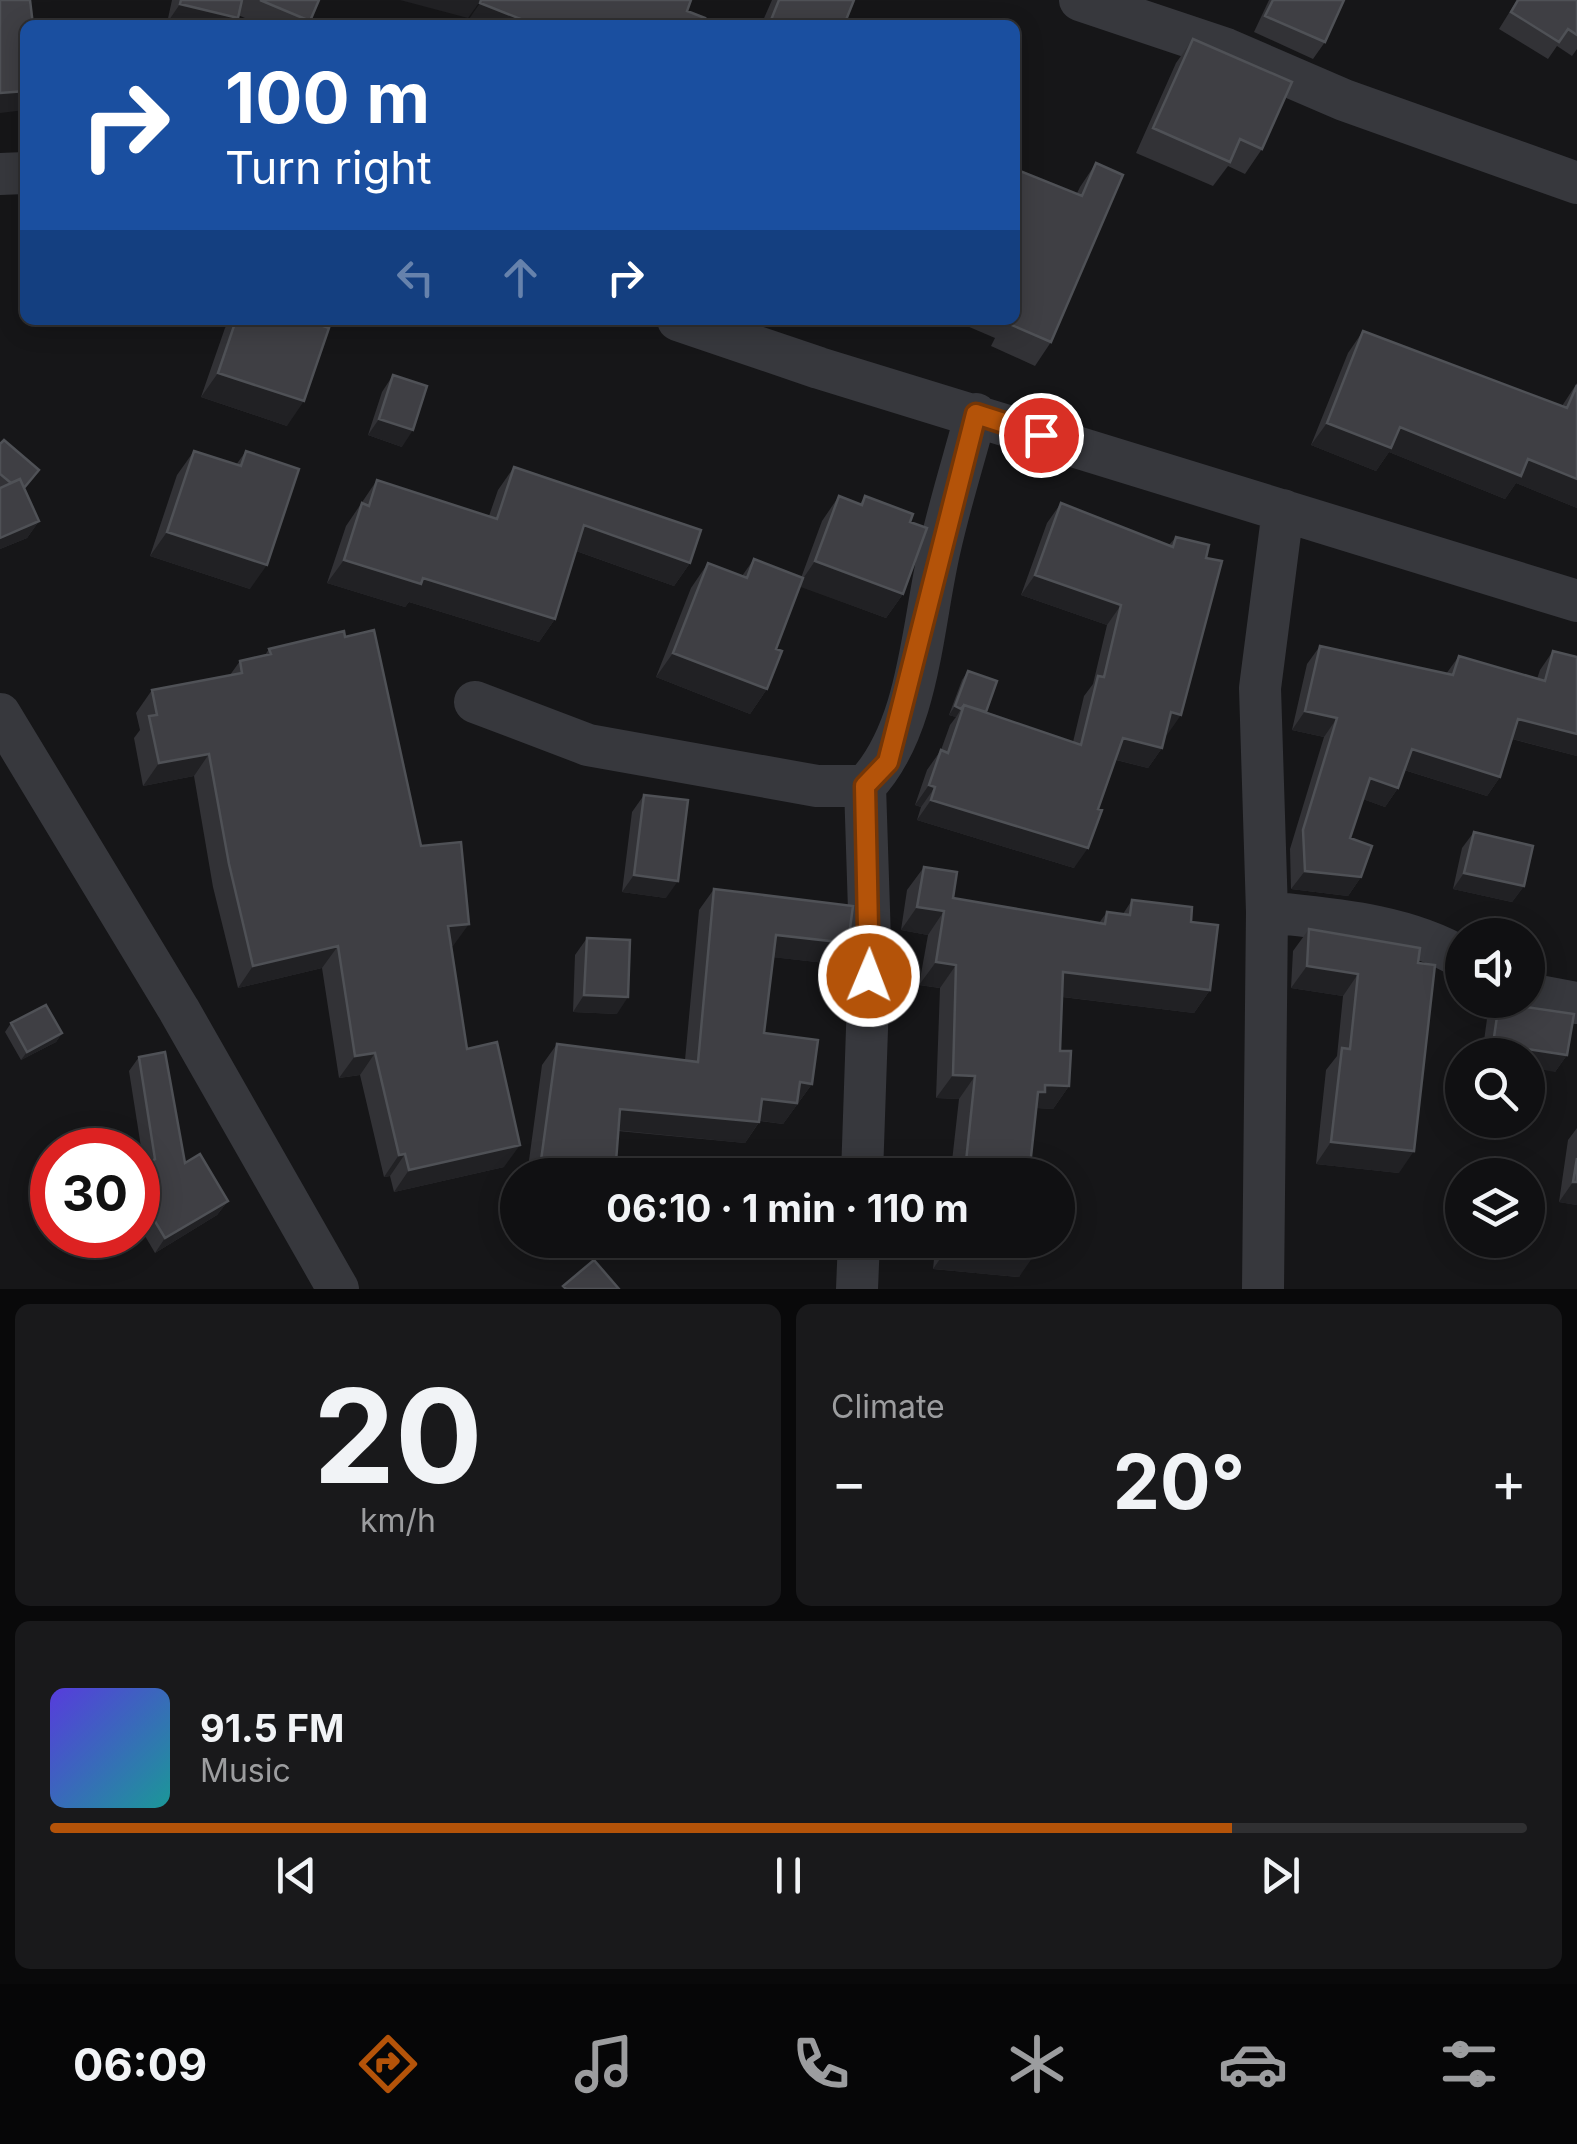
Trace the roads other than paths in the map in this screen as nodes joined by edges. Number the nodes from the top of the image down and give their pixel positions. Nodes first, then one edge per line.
1 (1080, 0) edge
2 (1577, 183) edge
3 (694, 325) edge
4 (976, 414) junction
5 (1283, 510) junction
6 (1577, 601) edge
7 (475, 702) dead end
8 (0, 714) edge
9 (865, 786) junction
10 (1267, 912) junction
11 (1445, 948) edge
12 (1545, 997) edge
13 (1577, 1003) edge
14 (863, 1158) edge
15 (858, 1258) edge
16 (338, 1289) edge
17 (857, 1289) edge
18 (1264, 1289) edge

1 - 2 street
3 - 4 street
4 - 5 street
4 - 9 street
5 - 6 street
5 - 10 street
7 - 9 street
8 - 16 street
9 - 14 street
10 - 11 street
10 - 18 street
12 - 13 street
15 - 17 street

